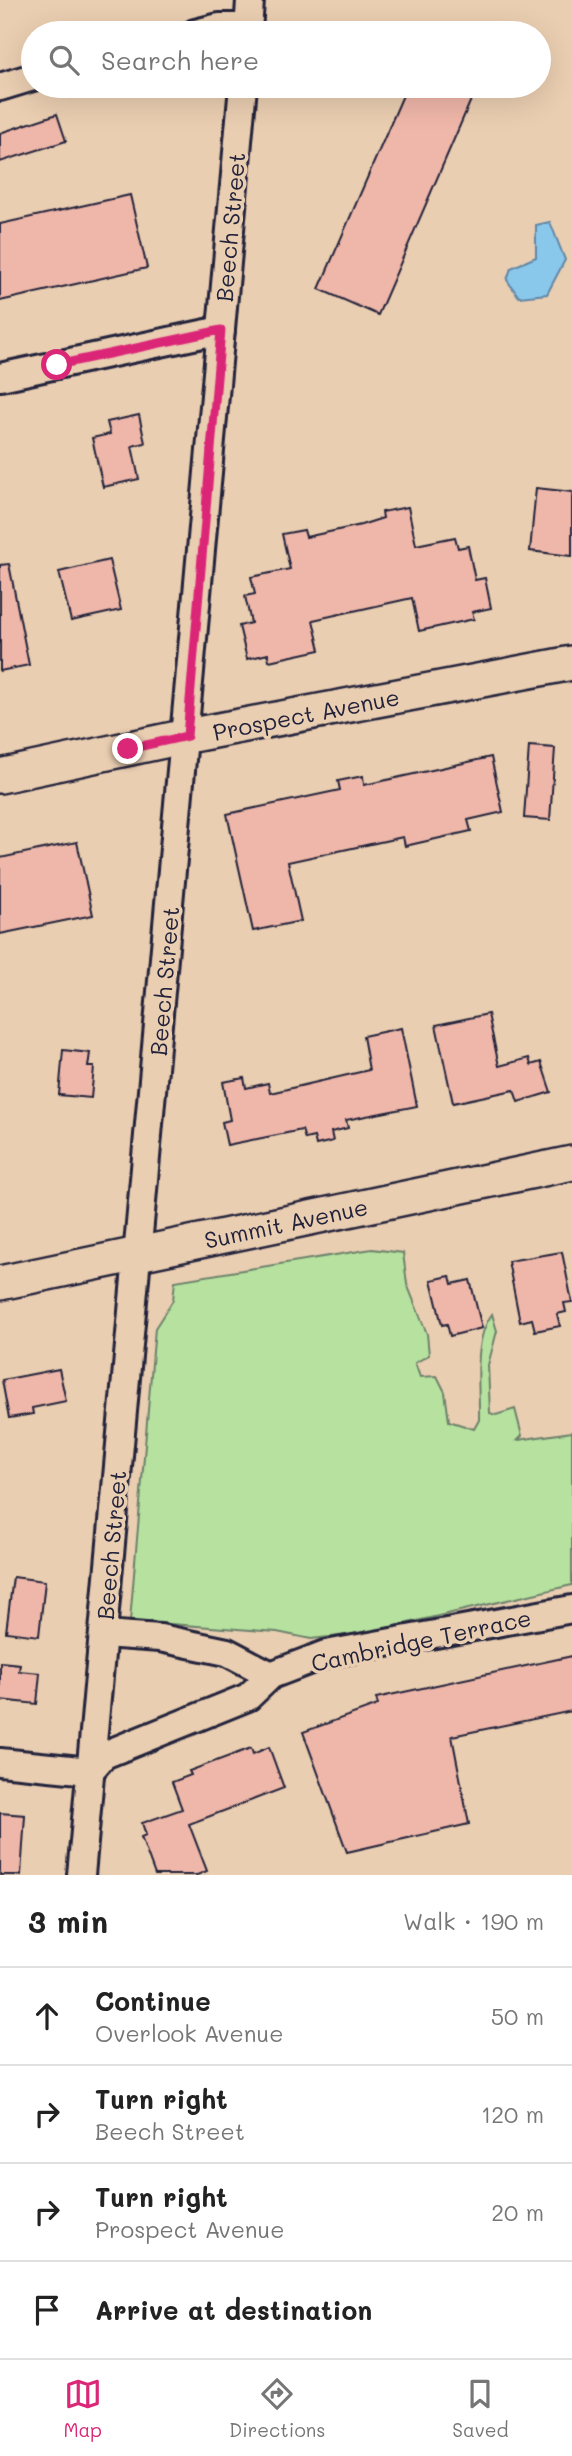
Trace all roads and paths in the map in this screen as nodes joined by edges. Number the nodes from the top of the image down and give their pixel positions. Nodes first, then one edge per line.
1 (250, 0) edge
2 (249, 21) edge
3 (21, 81) edge
4 (0, 87) edge
5 (242, 98) edge
6 (221, 330) junction
7 (0, 377) edge
8 (572, 663) edge
9 (187, 736) junction
10 (0, 776) edge
11 (572, 1163) edge
12 (138, 1254) junction
13 (0, 1283) edge
14 (572, 1609) edge
15 (103, 1634) junction
16 (271, 1675) junction
17 (0, 1762) edge
18 (90, 1771) junction
19 (81, 1875) edge

1 - 2 street
3 - 4 street
5 - 6 street, Beech Street
6 - 7 street
6 - 9 street, Beech Street
8 - 9 street, Prospect Avenue
9 - 10 street, Prospect Avenue
9 - 12 street, Beech Street
11 - 12 street, Summit Avenue
12 - 13 street, Summit Avenue
12 - 15 street, Beech Street
14 - 16 street, Cambridge Terrace
15 - 16 street
15 - 18 street, Beech Street
16 - 18 street, Cambridge Terrace
17 - 18 street
18 - 19 street, Beech Street

